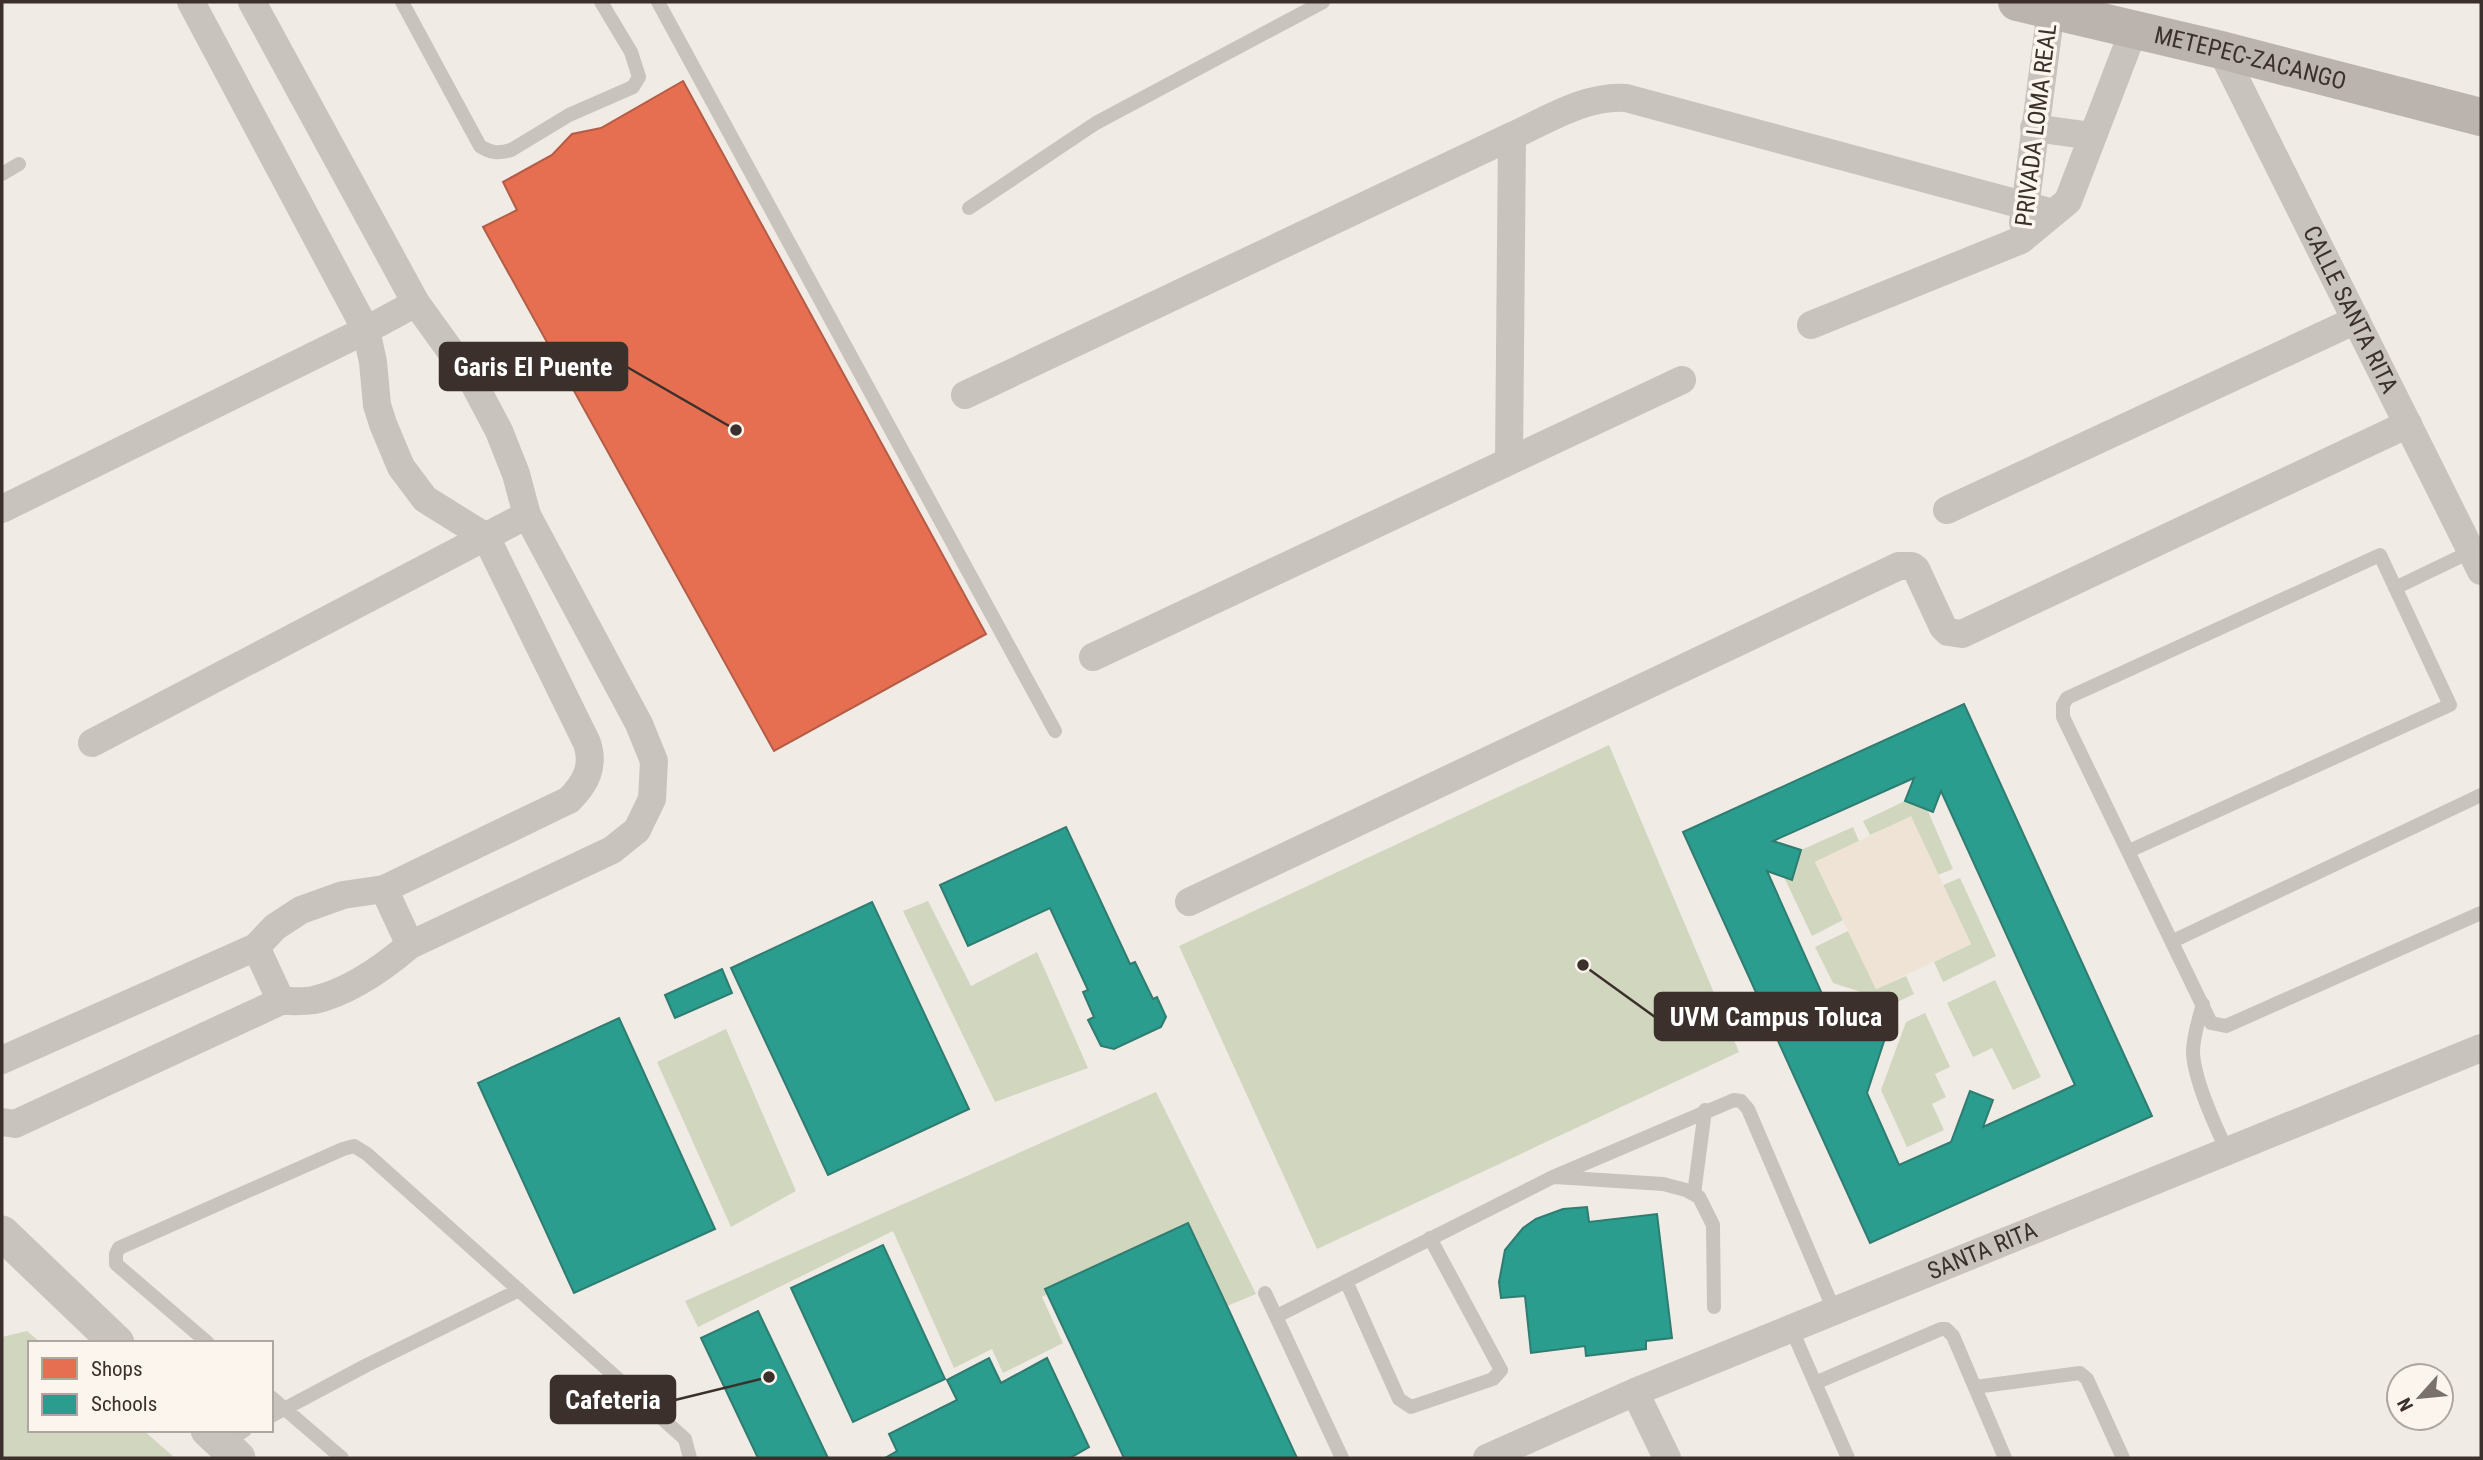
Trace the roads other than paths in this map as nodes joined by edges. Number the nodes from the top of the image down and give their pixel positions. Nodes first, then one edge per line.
1 (191, 2) edge
2 (252, 2) edge
3 (402, 2) edge
4 (601, 2) edge
5 (658, 2) edge
6 (1322, 2) edge
7 (2034, 6) edge
8 (2134, 29) junction
9 (2221, 50) junction
10 (2481, 117) edge
11 (2034, 128) junction
12 (1512, 136) junction
13 (2092, 136) junction
14 (19, 164) dead end
15 (2, 174) edge
16 (2024, 205) junction
17 (968, 208) dead end
18 (2053, 213) junction
19 (2021, 240) junction
20 (416, 303) junction
21 (2357, 320) junction
22 (1811, 325) dead end
23 (366, 330) junction
24 (1682, 380) dead end
25 (965, 395) dead end
26 (2408, 424) junction
27 (1509, 460) junction
28 (2, 509) edge
29 (1947, 510) dead end
30 (527, 515) junction
31 (486, 537) junction
32 (2477, 561) edge
33 (2395, 587) junction
34 (1093, 657) dead end
35 (1055, 731) dead end
36 (92, 743) dead end
37 (2481, 795) edge
38 (2129, 851) junction
39 (384, 889) junction
40 (1189, 902) dead end
41 (2481, 914) edge
42 (2173, 941) junction
43 (410, 945) junction
44 (256, 947) junction
45 (281, 1001) junction
46 (2203, 1004) junction
47 (2481, 1048) edge
48 (2, 1060) edge
49 (1705, 1110) junction
50 (2, 1122) edge
51 (2227, 1151) junction
52 (1553, 1177) junction
53 (1694, 1194) junction
54 (2, 1233) edge
55 (1430, 1238) junction
56 (1346, 1281) junction
57 (519, 1290) junction
58 (1265, 1293) dead end
59 (1714, 1307) dead end
60 (1834, 1310) junction
61 (1277, 1316) junction
62 (1791, 1328) junction
63 (115, 1341) edge
64 (206, 1341) edge
65 (1815, 1383) junction
66 (1975, 1387) junction
67 (1635, 1392) junction
68 (278, 1412) edge
69 (342, 1458) edge
70 (690, 1458) edge
71 (1342, 1458) edge
72 (1487, 1458) edge
73 (1667, 1458) edge
74 (1848, 1458) edge
75 (2006, 1458) edge
76 (2123, 1458) edge

1 - 23 street
2 - 20 street
3 - 4 lane
5 - 35 lane
6 - 17 lane
7 - 8 main road, METEPEC-ZACANGO
7 - 11 street, PRIVADA LOMA REAL
8 - 9 main road, METEPEC-ZACANGO
8 - 13 street, PRIVADA LOMA REAL
9 - 10 main road, METEPEC-ZACANGO
9 - 21 street, CALLE SANTA RITA
11 - 13 street
11 - 16 street, PRIVADA LOMA REAL
12 - 16 street
12 - 25 street
12 - 27 street
13 - 18 street, PRIVADA LOMA REAL
14 - 15 lane
16 - 18 street
16 - 19 street, PRIVADA LOMA REAL
18 - 19 street, PRIVADA LOMA REAL
19 - 22 street, PRIVADA LOMA REAL
20 - 23 street
20 - 30 street
21 - 26 street, CALLE SANTA RITA
21 - 29 street
23 - 28 street
23 - 31 street
24 - 27 street
26 - 32 street, CALLE SANTA RITA
26 - 40 street
27 - 34 street
30 - 31 street
30 - 43 street
31 - 36 street
31 - 39 street
32 - 33 lane
33 - 38 lane
33 - 38 lane
37 - 42 lane
38 - 42 lane
39 - 43 street
39 - 44 street
41 - 46 lane
42 - 46 lane
43 - 45 street
44 - 45 street
44 - 48 street
45 - 50 street
46 - 51 lane
47 - 51 street, SANTA RITA
49 - 52 lane
49 - 53 lane
49 - 60 lane
51 - 60 street, SANTA RITA
52 - 53 lane
52 - 55 lane
53 - 59 lane
54 - 63 street
55 - 56 lane
55 - 56 lane
56 - 61 lane
57 - 64 lane
57 - 68 lane
57 - 70 lane
58 - 61 lane
60 - 62 street, SANTA RITA
61 - 71 lane
62 - 65 lane
62 - 67 street, SANTA RITA
65 - 66 lane
65 - 74 lane
66 - 75 lane
66 - 76 lane
67 - 72 street, SANTA RITA
67 - 73 street
68 - 69 lane

